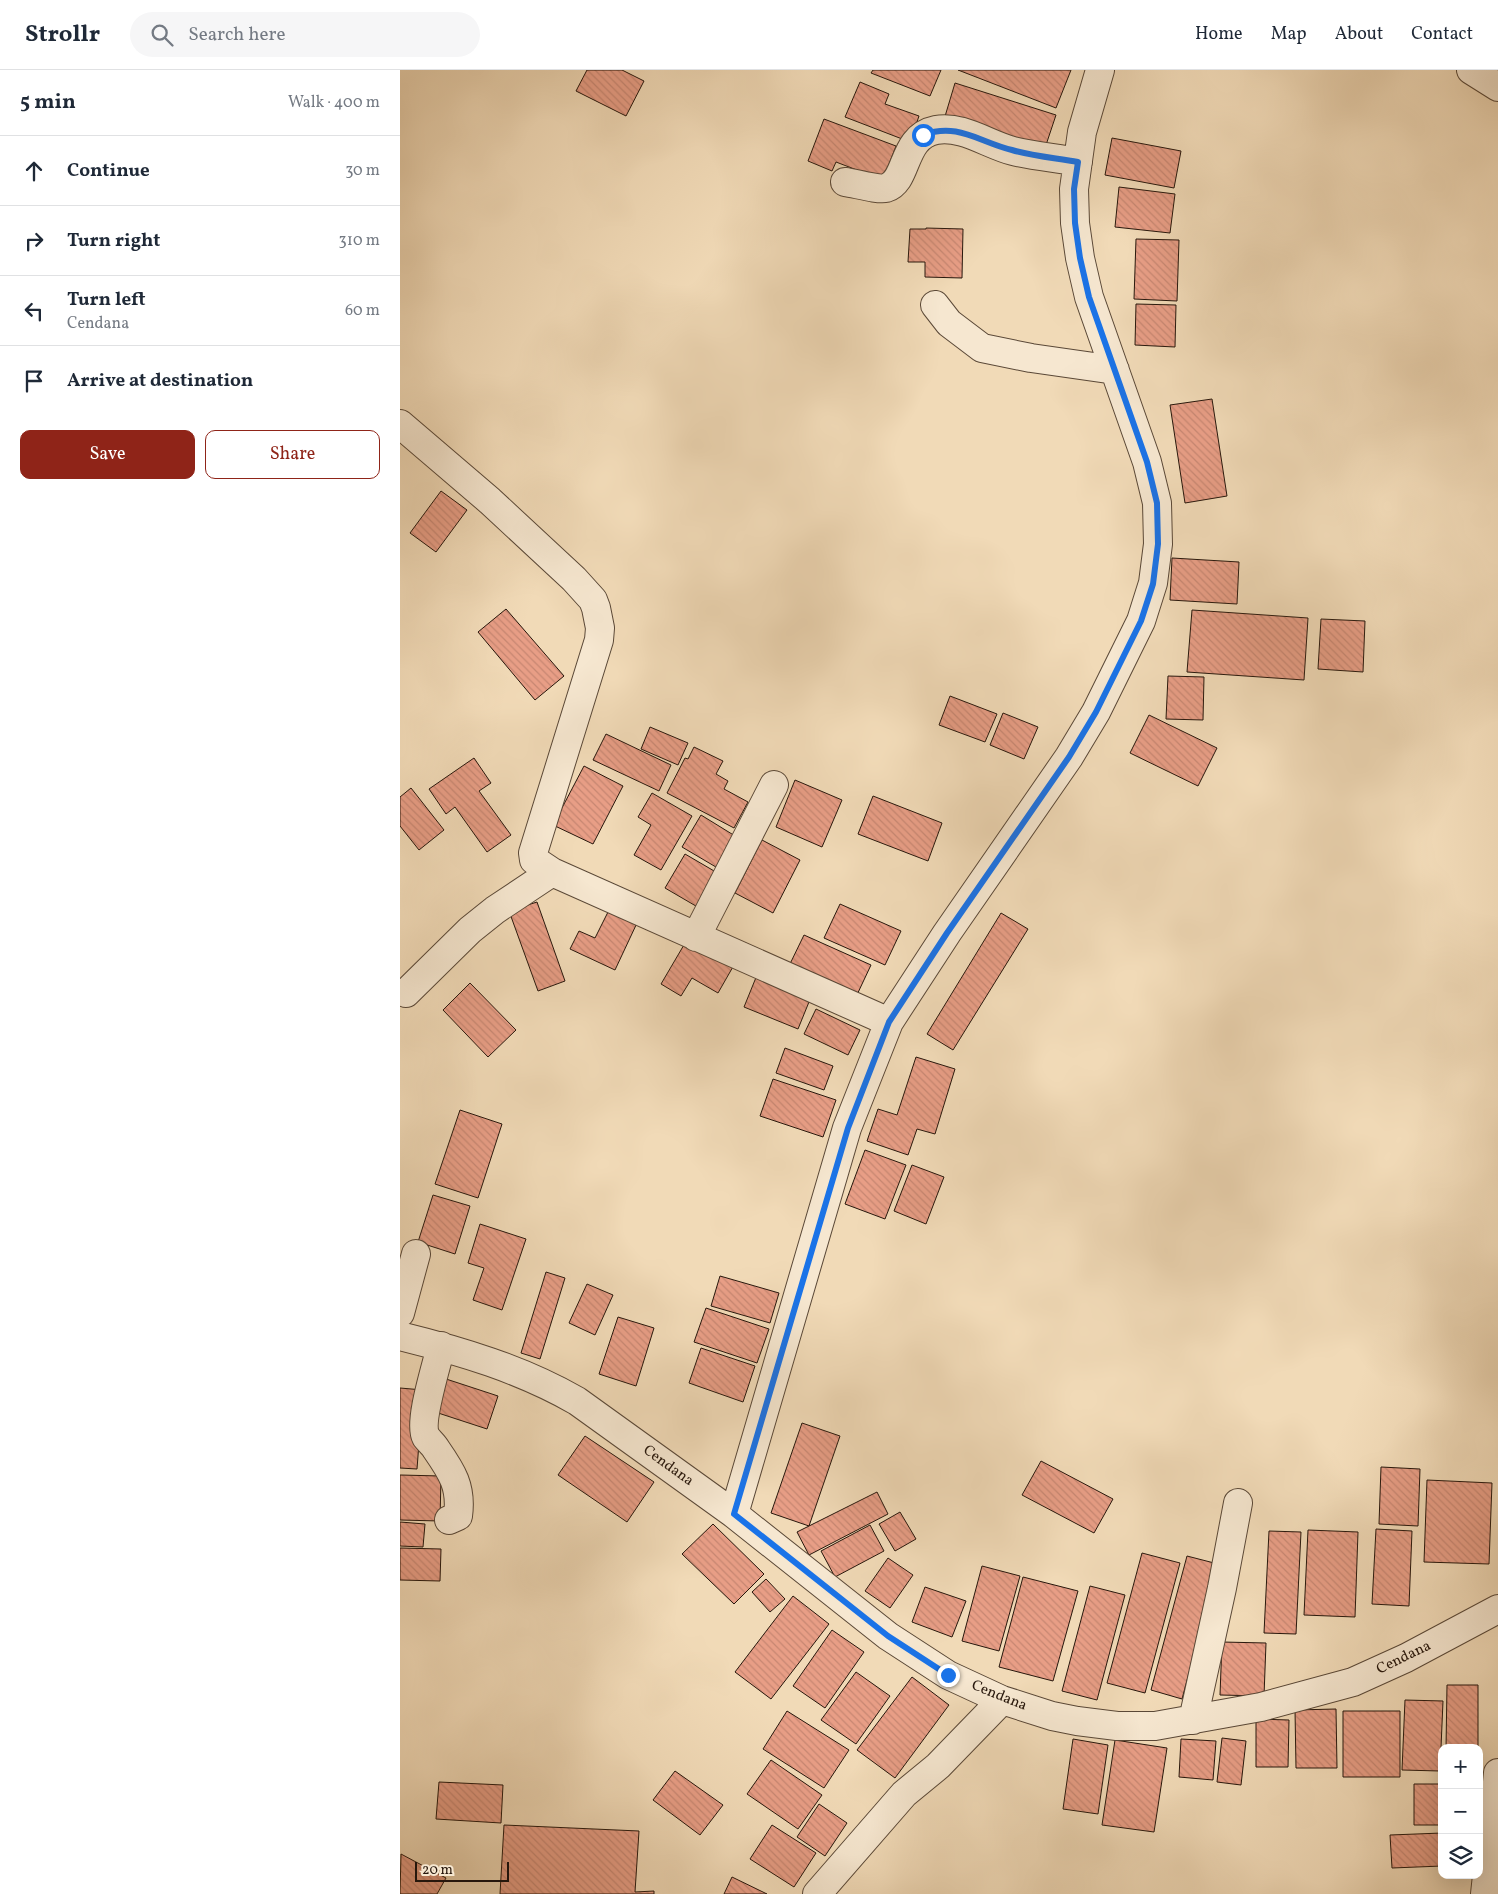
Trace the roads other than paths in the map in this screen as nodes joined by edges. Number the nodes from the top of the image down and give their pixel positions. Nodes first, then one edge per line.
1 (1100, 70) edge
2 (1471, 70) edge
3 (1498, 87) edge
4 (1078, 162) junction
5 (844, 182) dead end
6 (935, 305) dead end
7 (1115, 370) junction
8 (400, 424) edge
9 (774, 785) dead end
10 (552, 872) junction
11 (696, 937) junction
12 (406, 993) dead end
13 (889, 1022) junction
14 (416, 1254) dead end
15 (400, 1313) edge
16 (400, 1336) edge
17 (441, 1346) junction
18 (1238, 1503) dead end
19 (734, 1514) junction
20 (449, 1520) dead end
21 (1498, 1609) edge
22 (1002, 1700) junction
23 (1193, 1720) junction
24 (1498, 1773) edge
25 (817, 1894) edge
26 (1485, 1894) edge

1 - 4 street
2 - 3 street
4 - 5 street
4 - 7 street
6 - 7 street
7 - 13 street
8 - 10 street
9 - 11 street
10 - 11 street
10 - 12 street
11 - 13 street
13 - 19 street
14 - 15 street
16 - 17 street, Cendana
17 - 19 street, Cendana
17 - 20 street
18 - 23 street
19 - 22 street, Cendana
21 - 23 street, Cendana
22 - 23 street, Cendana
22 - 25 street
24 - 26 street

